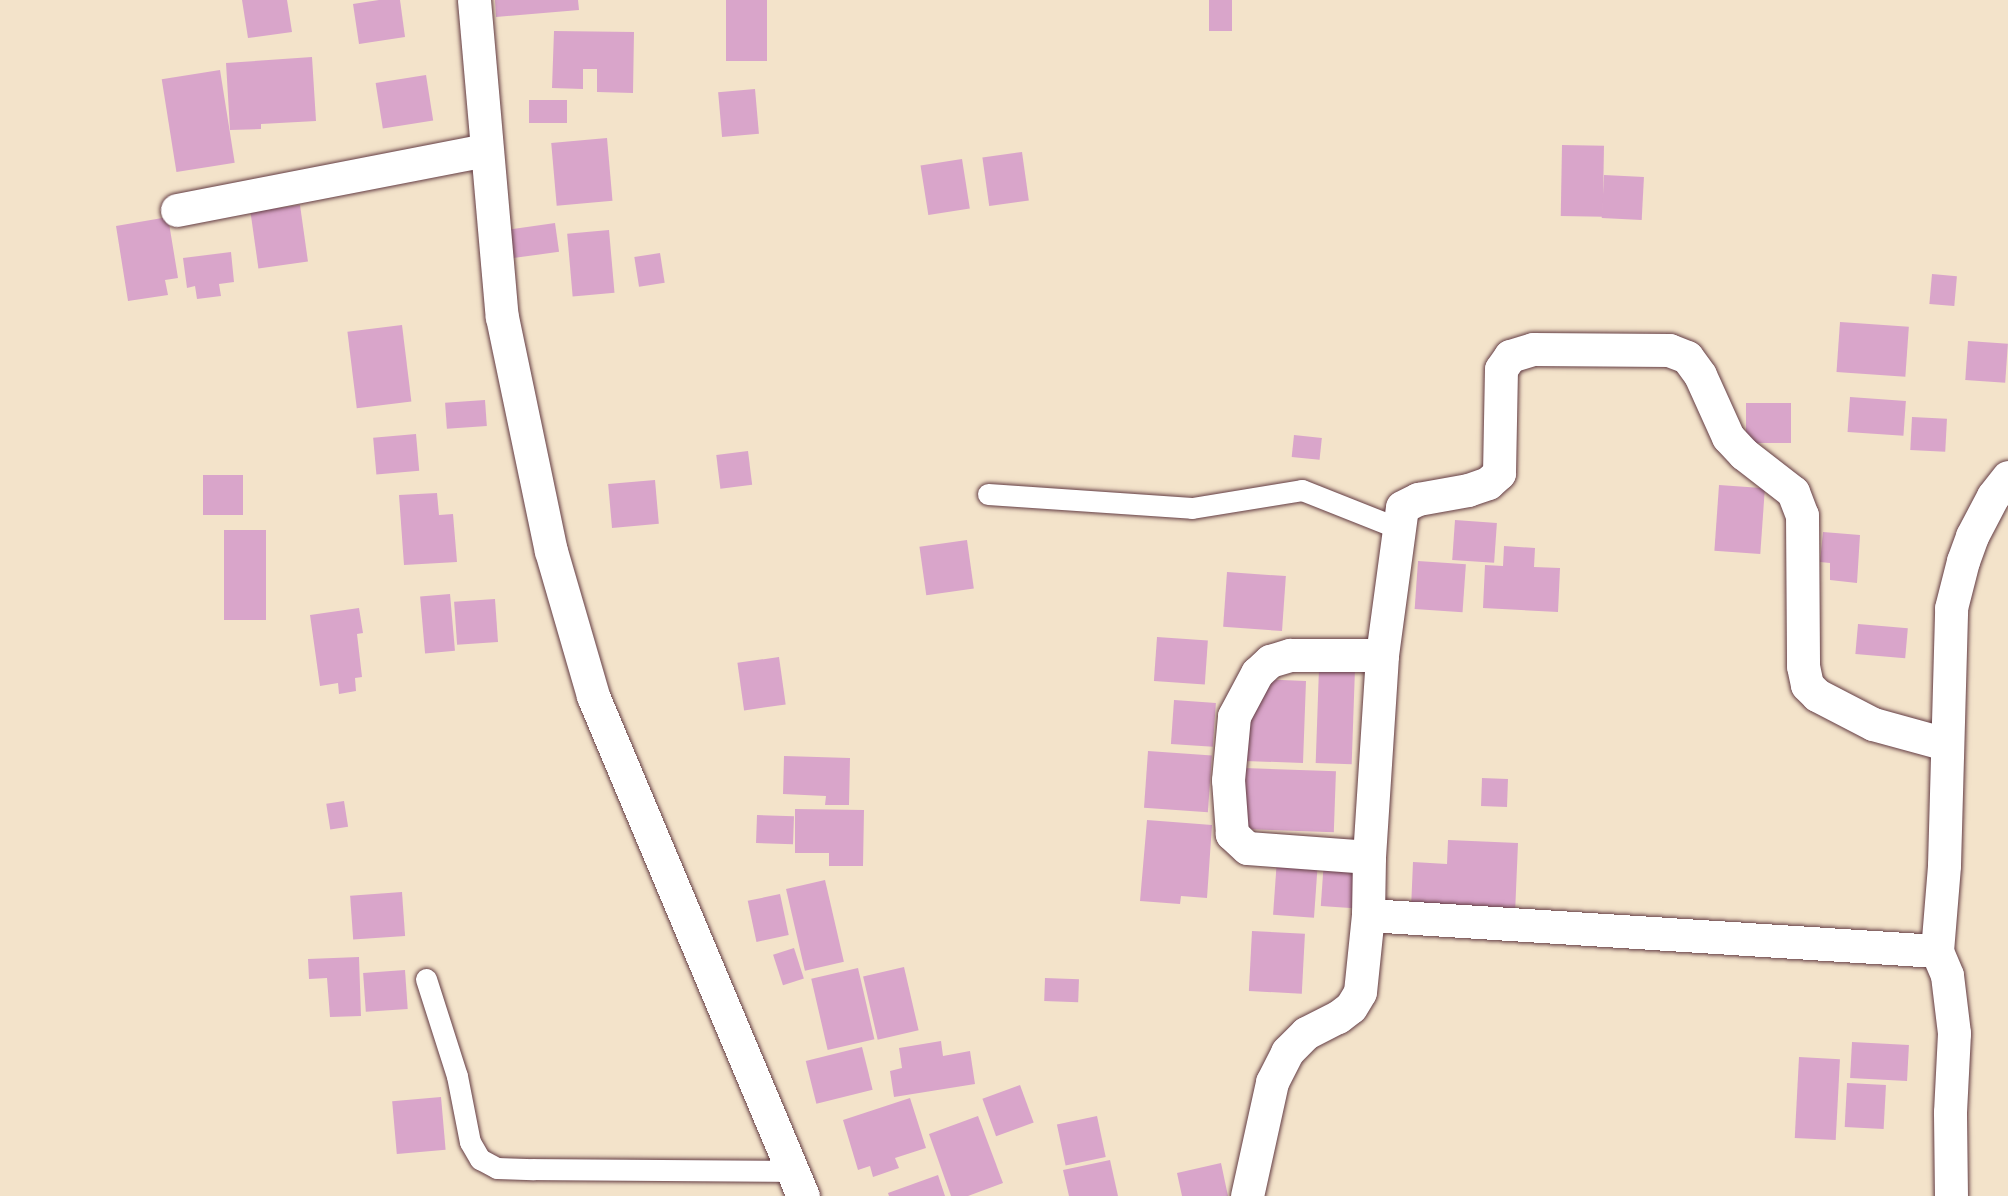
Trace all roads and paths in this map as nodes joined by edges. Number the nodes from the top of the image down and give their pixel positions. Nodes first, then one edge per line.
1 (474, 0) edge
2 (486, 150) junction
3 (177, 210) dead end
4 (2008, 477) edge
5 (988, 494) dead end
6 (1398, 528) junction
7 (1382, 655) junction
8 (1946, 744) junction
9 (1369, 857) junction
10 (1368, 915) junction
11 (1937, 951) junction
12 (426, 979) dead end
13 (798, 1184) edge
14 (1247, 1196) edge
15 (1951, 1196) edge

1 - 2 street
2 - 3 street
2 - 13 street
4 - 8 street
5 - 6 lane
6 - 7 street
6 - 8 street
7 - 9 street
7 - 9 street
8 - 11 street
9 - 10 street
10 - 11 street
10 - 14 street
11 - 15 street
12 - 13 lane

